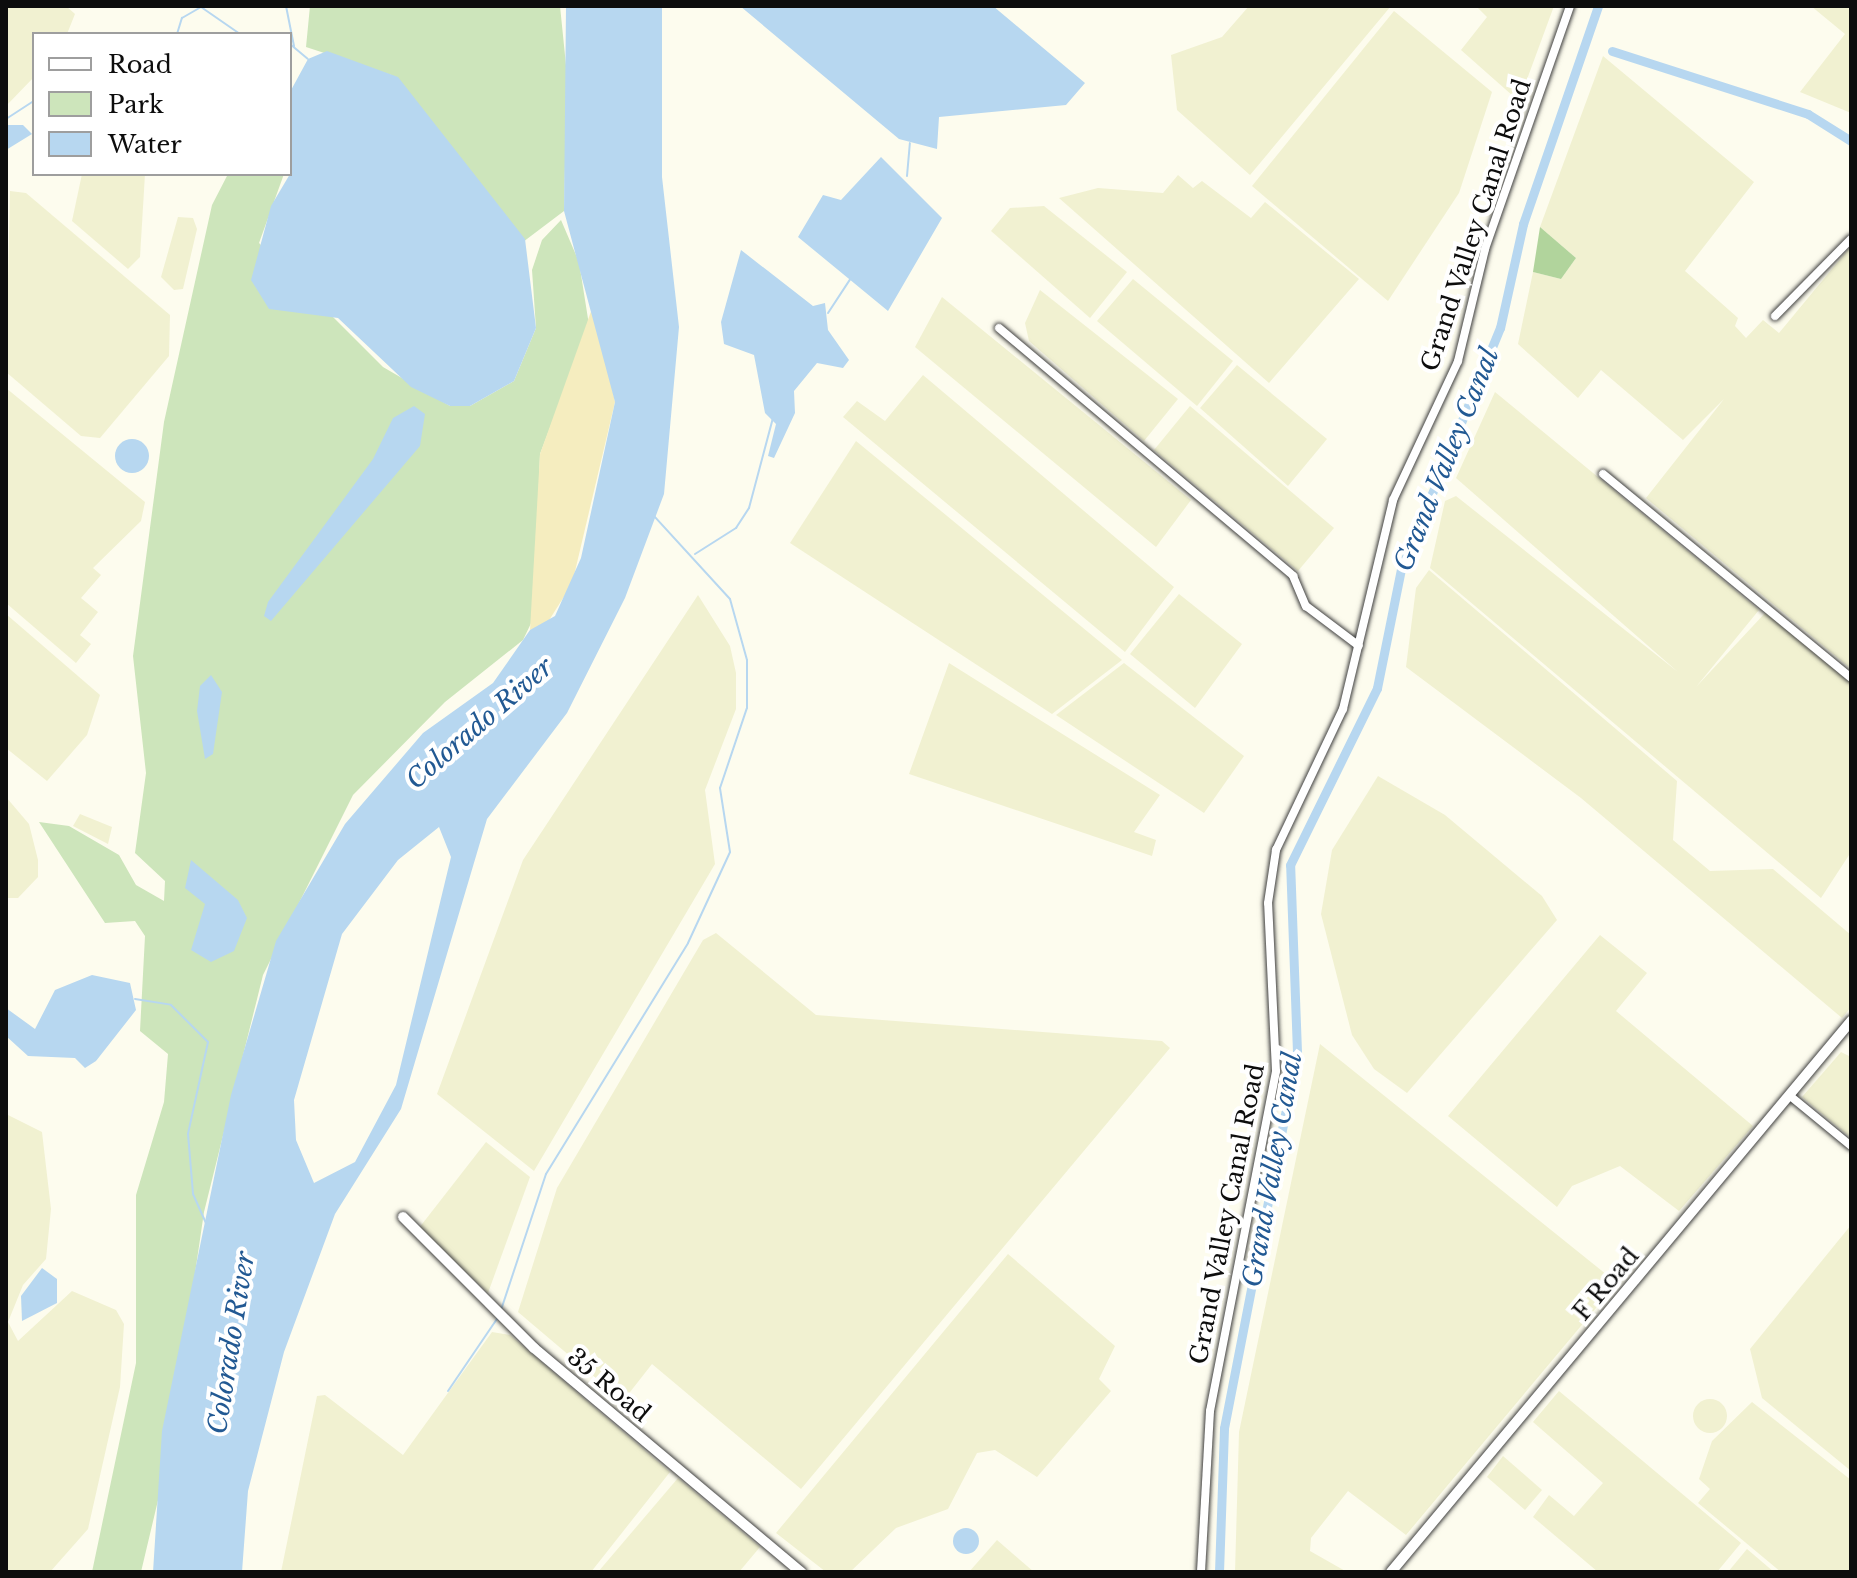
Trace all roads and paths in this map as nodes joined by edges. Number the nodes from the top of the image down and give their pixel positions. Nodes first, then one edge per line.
1 (1570, 6) edge
2 (1851, 239) edge
3 (1775, 316) dead end
4 (999, 328) dead end
5 (1603, 474) dead end
6 (1359, 646) junction
7 (1851, 678) edge
8 (1851, 1021) edge
9 (1789, 1095) junction
10 (1851, 1146) edge
11 (403, 1217) dead end
12 (801, 1572) edge
13 (1201, 1572) edge
14 (1391, 1572) edge

1 - 6 street, Grand Valley Canal Road
2 - 3 street
4 - 6 street
5 - 7 street
6 - 13 street, Grand Valley Canal Road
8 - 9 street, F Road
9 - 10 street
9 - 14 street, F Road
11 - 12 street, 35 Road

